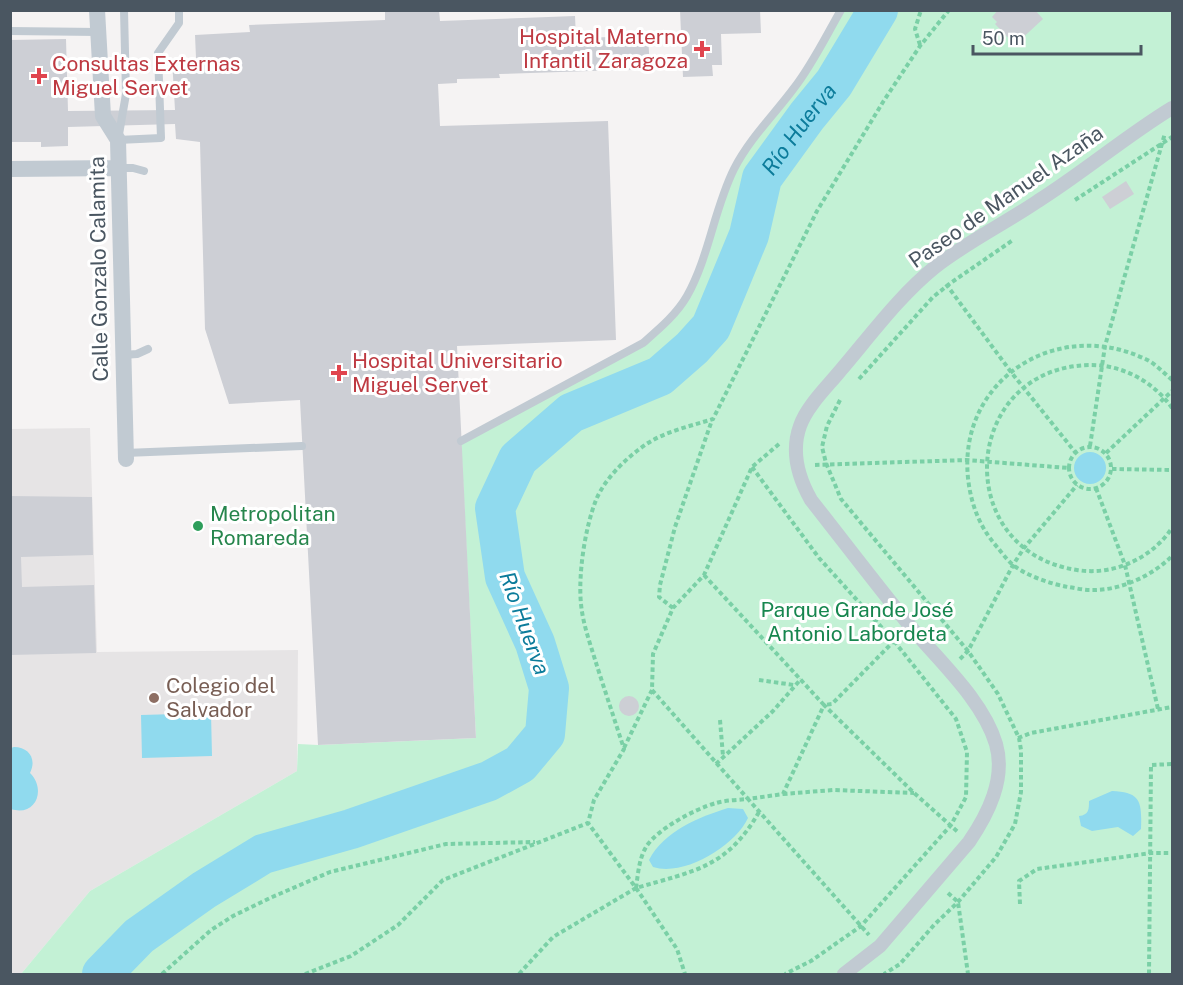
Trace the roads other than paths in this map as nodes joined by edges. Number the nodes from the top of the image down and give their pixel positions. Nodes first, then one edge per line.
1 (97, 10) edge
2 (123, 10) edge
3 (179, 10) edge
4 (841, 10) edge
5 (10, 31) edge
6 (98, 32) junction
7 (1172, 109) edge
8 (118, 140) junction
9 (119, 168) junction
10 (10, 170) edge
11 (144, 171) dead end
12 (148, 349) dead end
13 (123, 355) junction
14 (461, 441) dead end
15 (302, 447) dead end
16 (125, 456) joint
17 (844, 975) edge

1 - 6 street, Calle Gonzalo Calamita
2 - 8 lane
3 - 8 lane
4 - 14 lane
5 - 6 lane
6 - 8 street, Calle Gonzalo Calamita
7 - 17 street, Paseo de Manuel Azaña
8 - 9 street, Calle Gonzalo Calamita
9 - 10 street
9 - 11 lane
9 - 13 street, Calle Gonzalo Calamita
12 - 13 lane
13 - 16 street, Calle Gonzalo Calamita
15 - 16 lane

